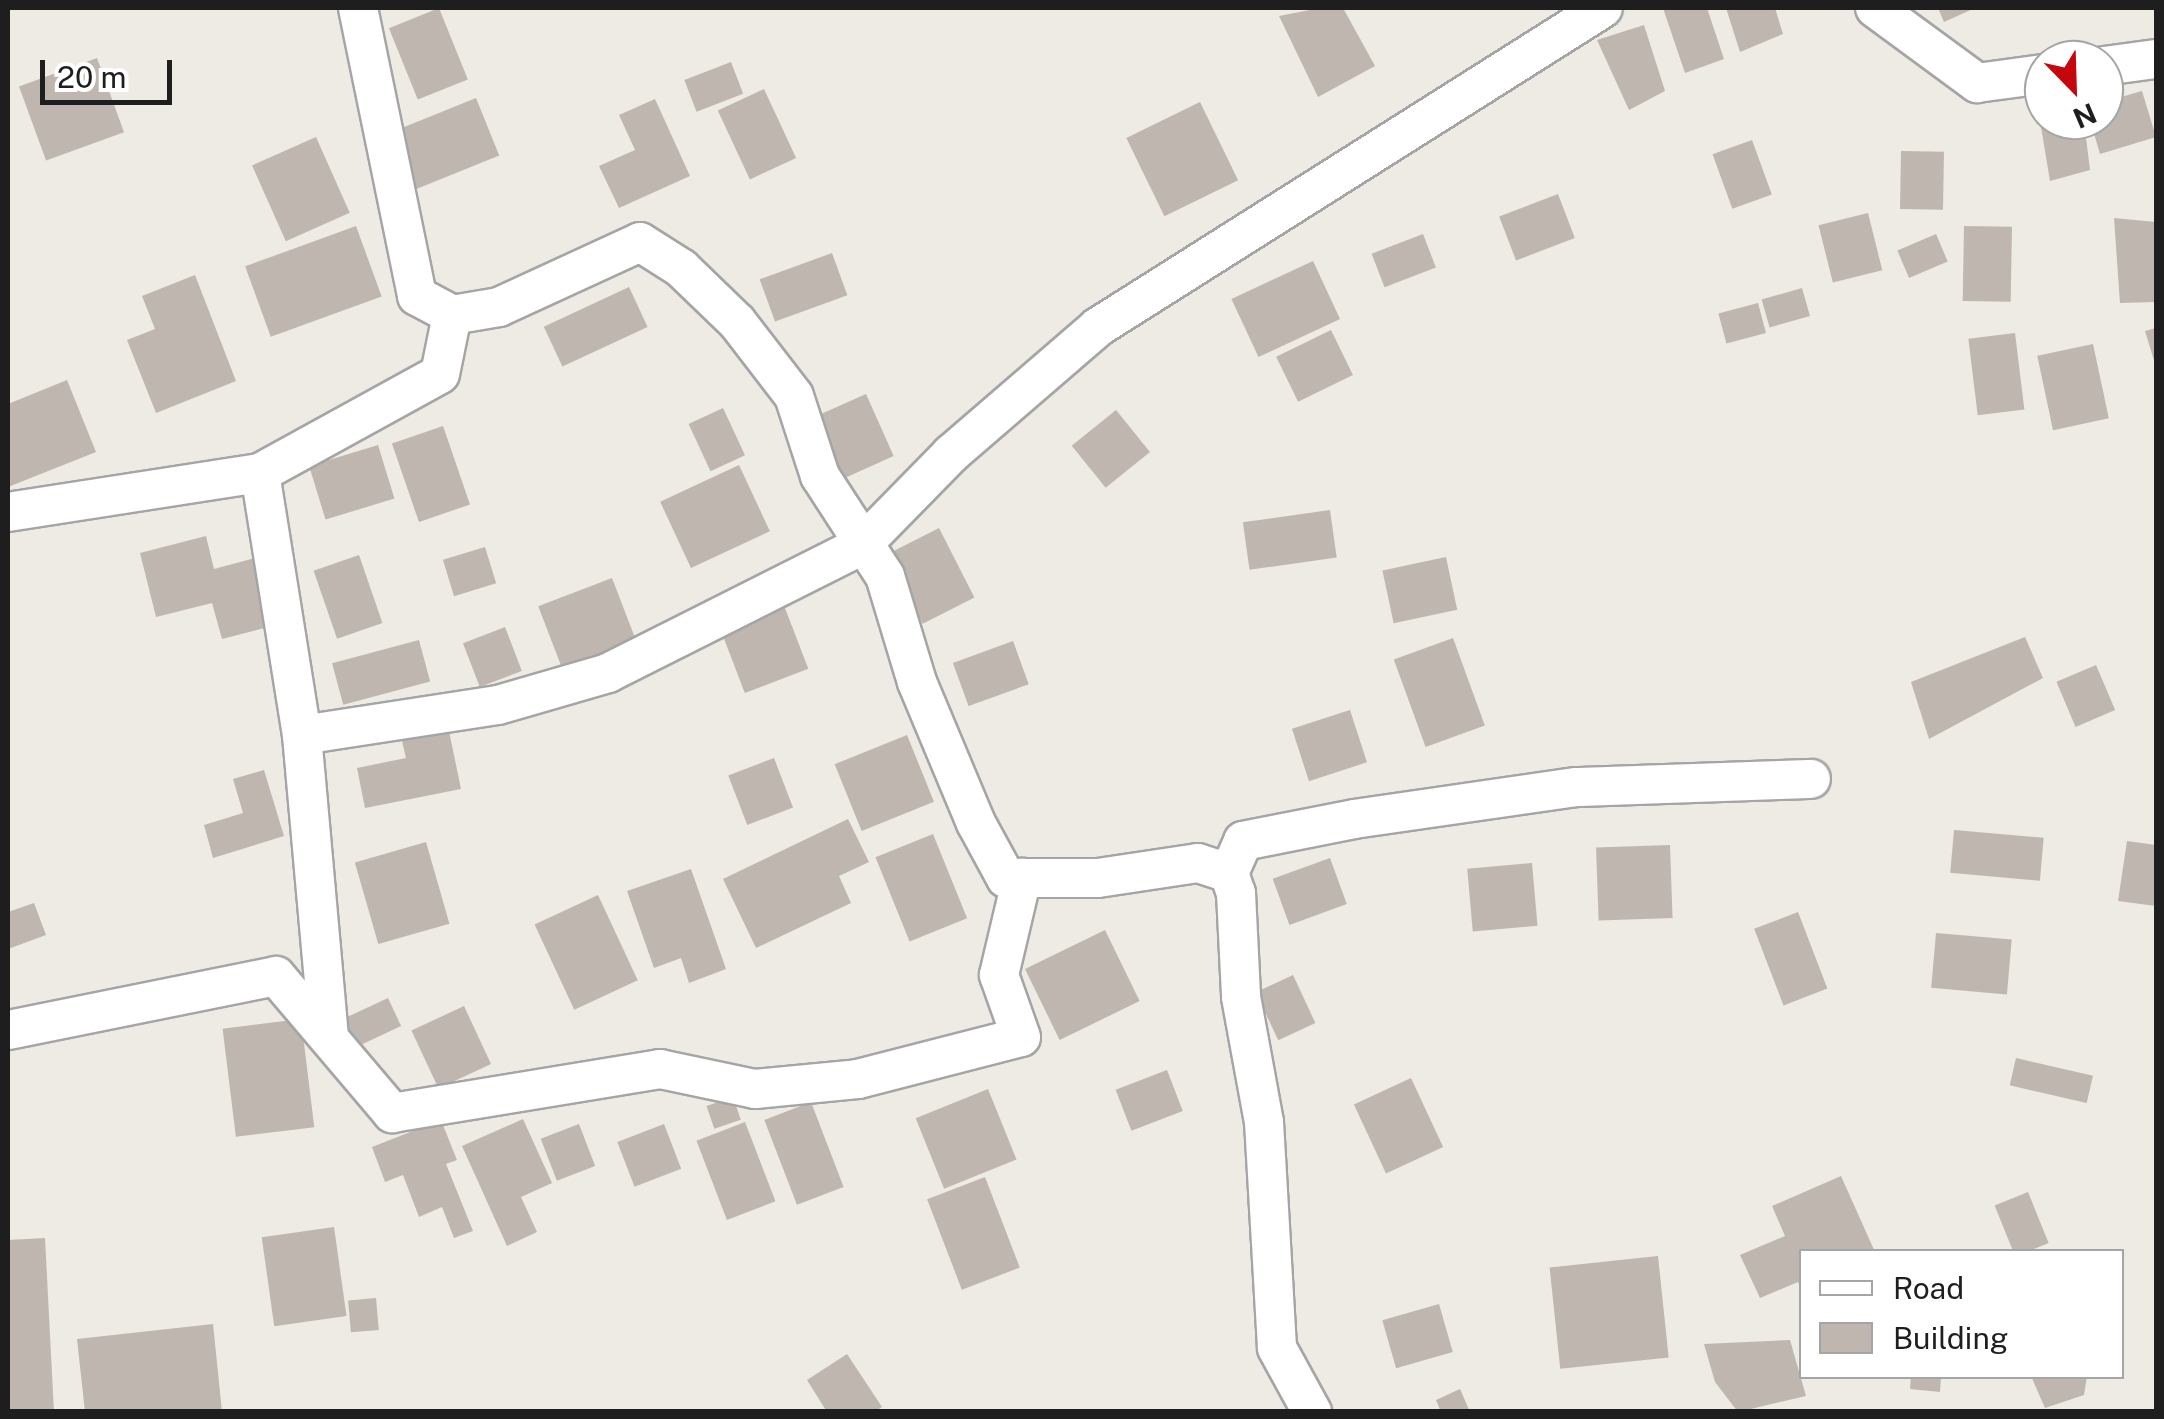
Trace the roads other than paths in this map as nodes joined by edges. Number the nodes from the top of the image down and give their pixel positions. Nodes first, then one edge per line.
1 (358, 8) edge
2 (1603, 8) edge
3 (1874, 8) edge
4 (2156, 59) edge
5 (2124, 63) edge
6 (2024, 77) edge
7 (452, 315) junction
8 (260, 473) junction
9 (8, 512) edge
10 (861, 546) junction
11 (302, 735) junction
12 (1811, 780) dead end
13 (1229, 873) junction
14 (1022, 878) junction
15 (8, 1030) edge
16 (329, 1038) junction
17 (1312, 1412) edge

1 - 7 street
2 - 10 street
3 - 6 street
4 - 5 street
7 - 8 street
7 - 10 street
8 - 9 street
8 - 11 street
10 - 11 street
10 - 14 street
11 - 16 street
12 - 13 street
13 - 14 street
13 - 17 street
14 - 16 street
15 - 16 street

